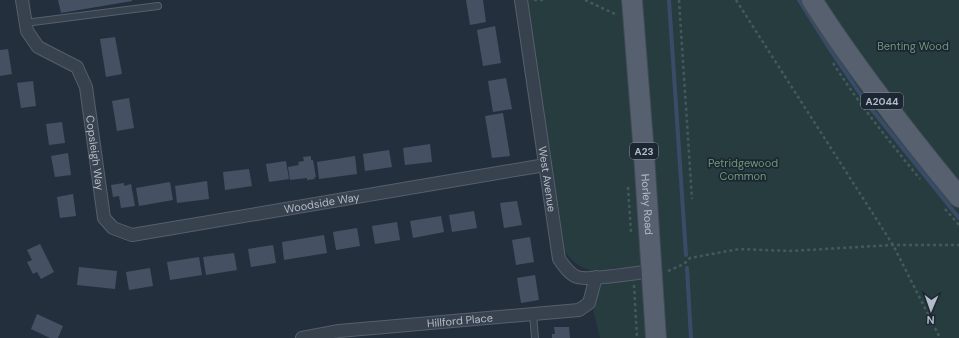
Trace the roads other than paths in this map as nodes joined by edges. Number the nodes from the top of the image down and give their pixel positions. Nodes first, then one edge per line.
1 (22, 0) edge
2 (521, 0) edge
3 (632, 0) edge
4 (812, 0) edge
5 (158, 6) dead end
6 (25, 23) junction
7 (545, 165) junction
8 (959, 197) edge
9 (104, 218) joint
10 (652, 275) junction
11 (596, 277) junction
12 (534, 314) junction
13 (302, 338) edge
14 (535, 338) edge
15 (656, 338) edge

1 - 6 street, Copsleigh Way
2 - 7 street, West Avenue
3 - 10 main road, Horley Road / A23
4 - 8 main road, A2044
5 - 6 lane
6 - 9 street, Copsleigh Way
7 - 9 street, Woodside Way
7 - 11 street, West Avenue
10 - 11 street, West Avenue
10 - 15 main road, Horley Road / A23
11 - 12 street, Hillford Place
12 - 13 street, Hillford Place
12 - 14 lane

